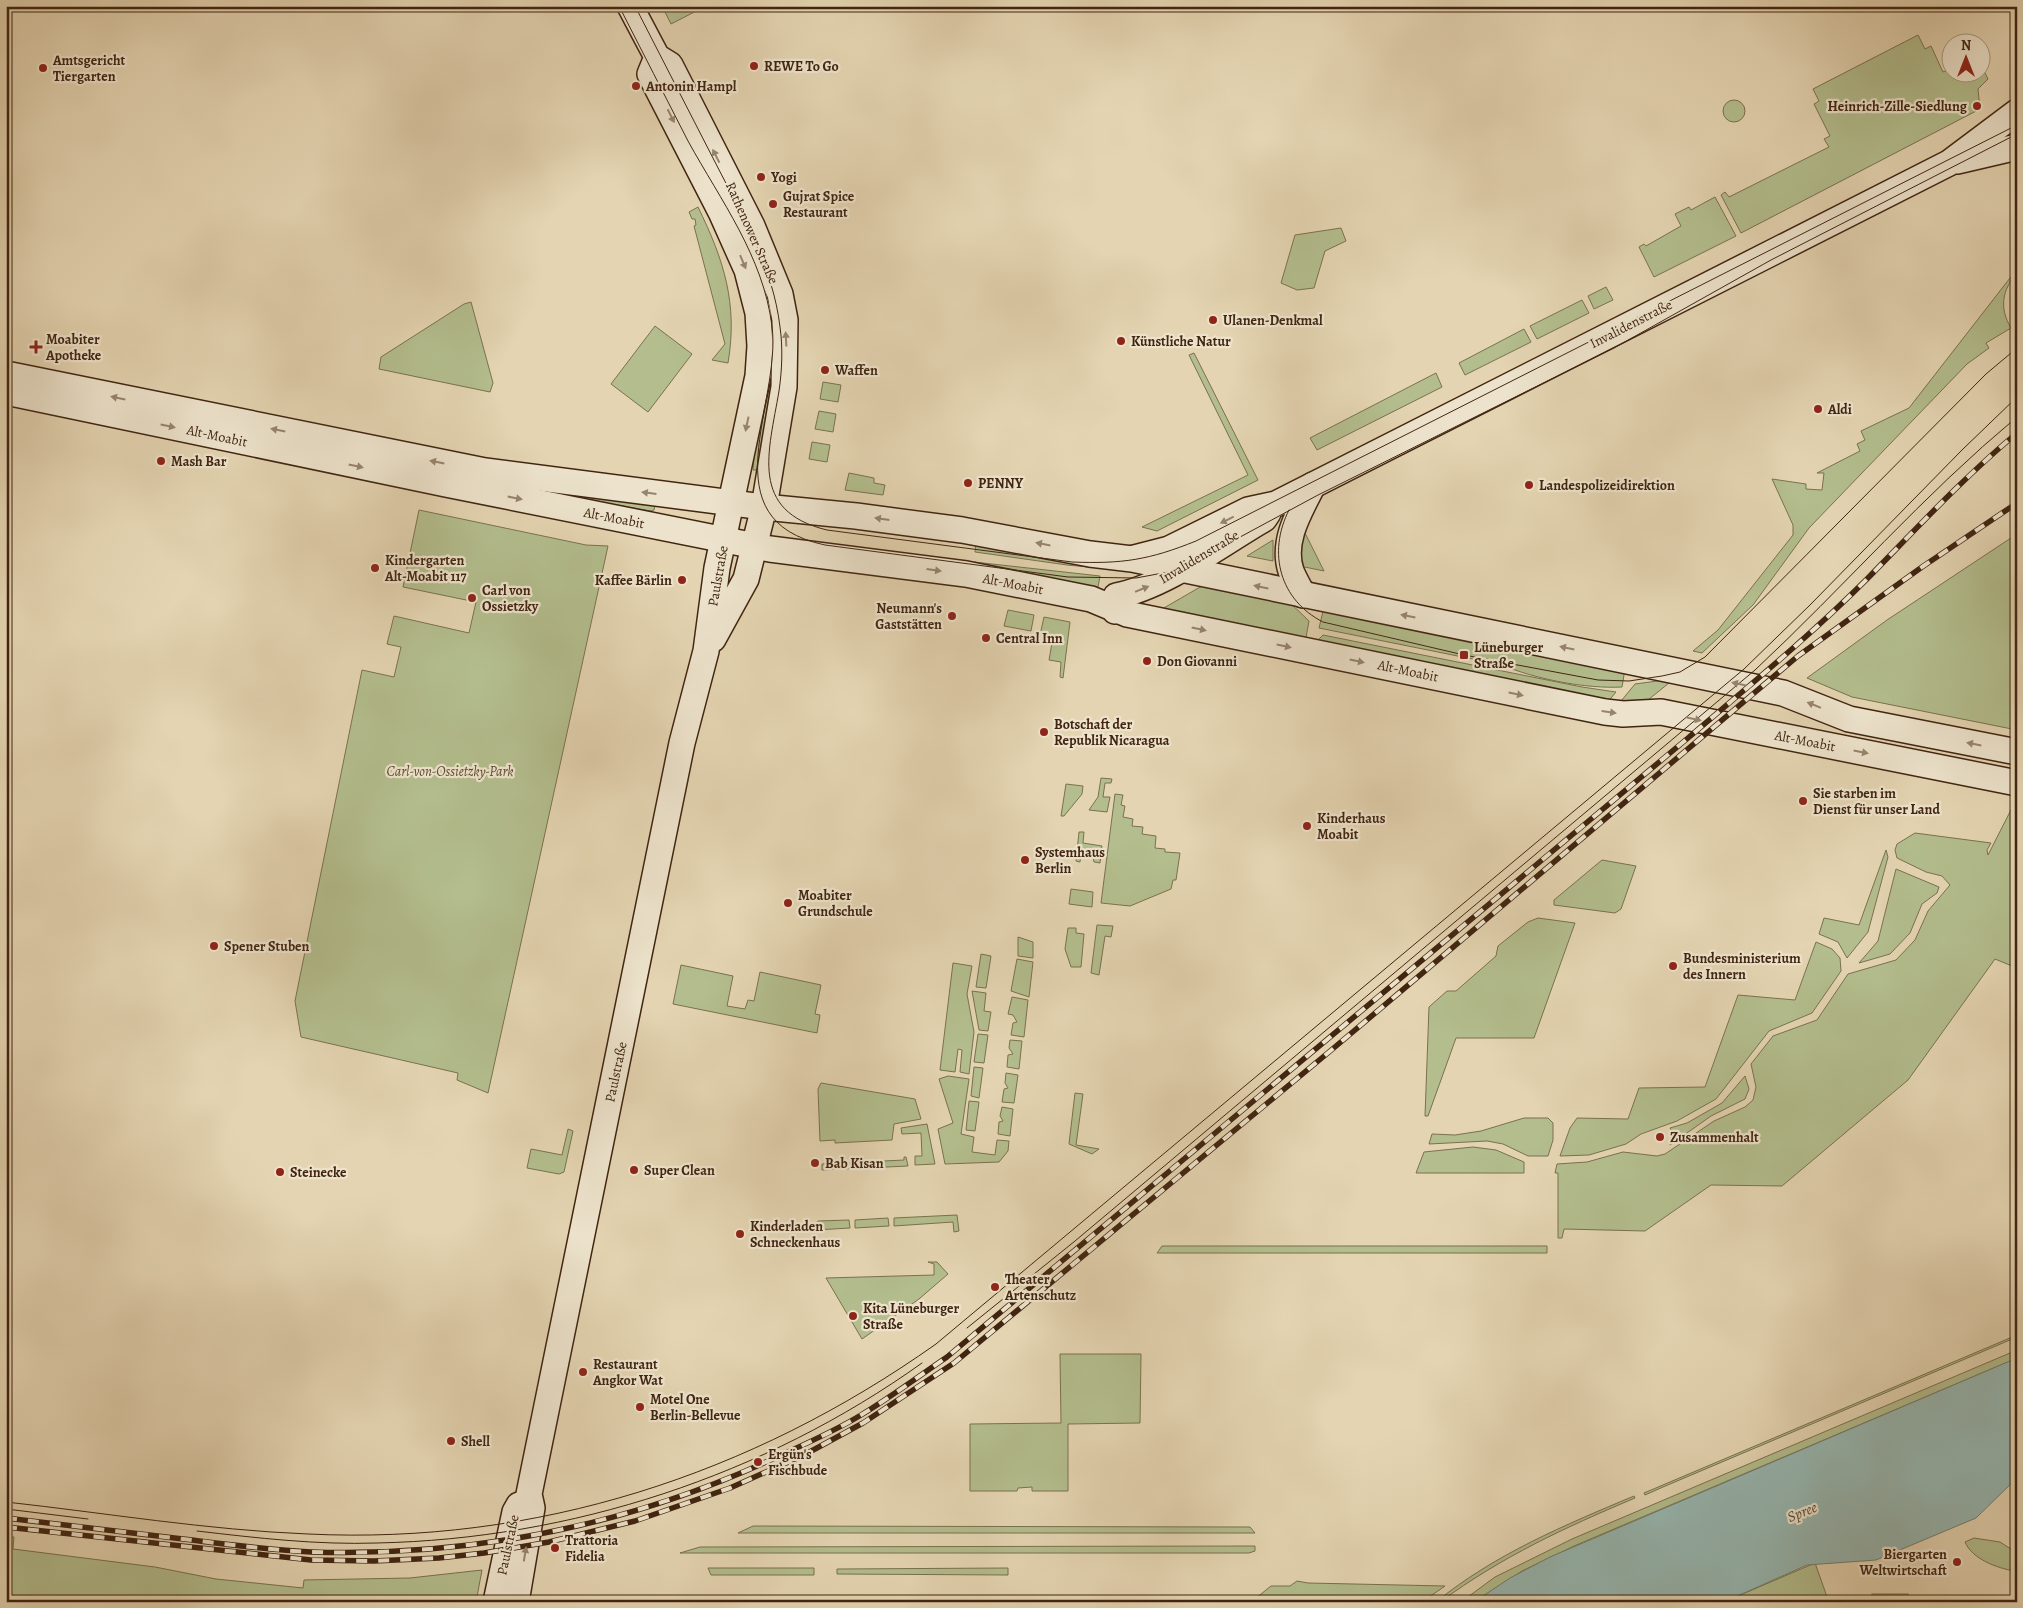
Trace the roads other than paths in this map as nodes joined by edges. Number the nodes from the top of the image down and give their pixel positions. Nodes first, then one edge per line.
1 (630, 6) edge
2 (657, 57) junction
3 (2017, 112) edge
4 (2017, 147) edge
5 (1949, 163) junction
6 (6, 374) edge
7 (6, 392) edge
8 (1313, 485) junction
9 (732, 502) junction
10 (1273, 505) junction
11 (764, 508) junction
12 (725, 539) junction
13 (755, 546) junction
14 (1132, 559) junction
15 (1179, 570) junction
16 (1303, 596) junction
17 (1116, 604) junction
18 (706, 651) junction
19 (2009, 751) edge
20 (2017, 783) edge
21 (529, 1494) junction
22 (496, 1602) edge
23 (516, 1602) edge

1 - 2 main road, Rathenower Straße
2 -> 9 main road, Rathenower Straße
11 -> 2 main road, Rathenower Straße
3 - 5 main road, Invalidenstraße
4 - 5 main road, Invalidenstraße
5 - 8 main road, Invalidenstraße
9 -> 6 main road, Alt-Moabit
7 -> 12 main road, Alt-Moabit
8 - 10 main road, Invalidenstraße
8 - 16 main road
9 - 11 main road, Alt-Moabit
9 - 12 main road, Paulstraße
10 -> 14 main road, Invalidenstraße
10 - 15 main road, Invalidenstraße
11 - 13 main road, Rathenower Straße
14 -> 11 main road, Alt-Moabit
12 - 13 main road, Alt-Moabit
12 - 18 main road, Paulstraße
13 -> 17 main road, Alt-Moabit
13 - 18 main road, Paulstraße
14 - 15 main road, Alt-Moabit
16 -> 15 main road, Alt-Moabit
17 -> 15 main road, Invalidenstraße
19 -> 16 main road, Alt-Moabit
17 -> 20 main road, Alt-Moabit
18 - 21 main road, Paulstraße
21 - 22 main road, Paulstraße
23 -> 21 main road, Paulstraße

